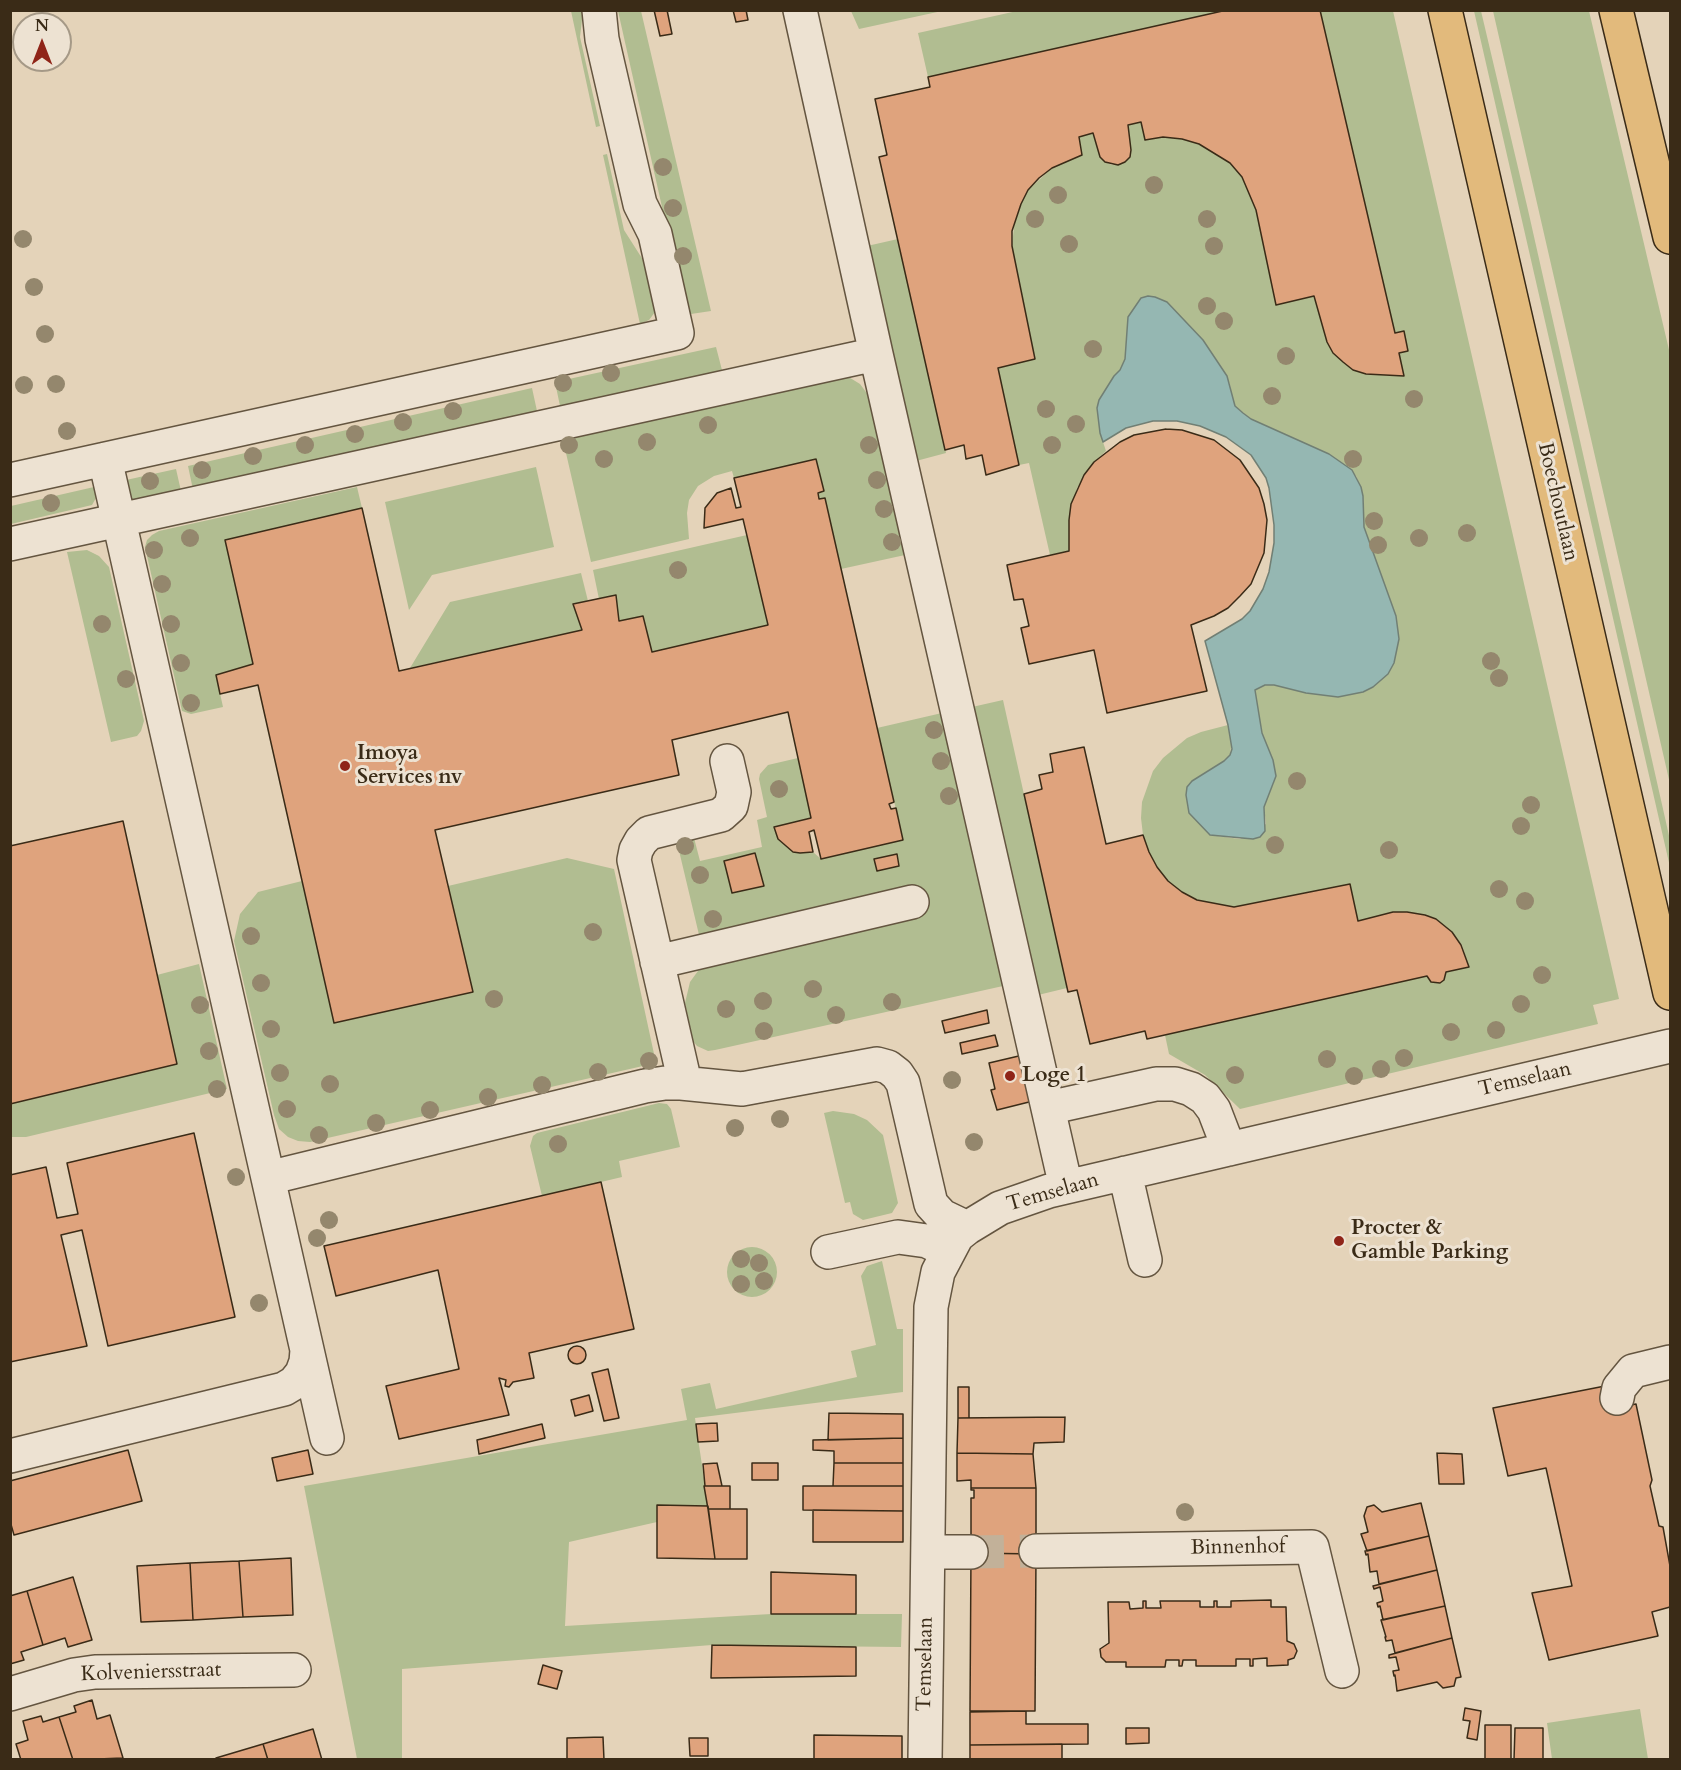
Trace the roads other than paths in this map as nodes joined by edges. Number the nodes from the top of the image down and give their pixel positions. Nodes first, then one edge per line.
1 (599, 10) edge
2 (800, 10) edge
3 (1445, 10) edge
4 (1616, 10) edge
5 (1671, 237) edge
6 (876, 354) junction
7 (105, 459) junction
8 (10, 480) edge
9 (119, 520) junction
10 (10, 544) edge
11 (728, 761) dead end
12 (912, 903) dead end
13 (657, 962) junction
14 (1671, 993) edge
15 (1671, 1047) edge
16 (685, 1083) junction
17 (1048, 1108) junction
18 (1229, 1149) junction
19 (1125, 1173) junction
20 (268, 1178) junction
21 (1066, 1187) junction
22 (957, 1240) junction
23 (828, 1252) dead end
24 (1145, 1260) dead end
25 (307, 1350) junction
26 (1671, 1362) edge
27 (1617, 1398) dead end
28 (327, 1438) dead end
29 (10, 1456) edge
30 (1036, 1551) tunnel mouth
31 (929, 1552) junction
32 (971, 1552) tunnel mouth
33 (294, 1670) dead end
34 (1342, 1671) dead end
35 (10, 1694) edge
36 (925, 1760) edge

1 - 7 street
2 - 6 street
3 - 14 main road, Boechoutlaan
4 - 5 main road
6 - 9 street
6 - 17 street
7 - 8 street
7 - 9 street
9 - 10 street
9 - 20 street
11 - 13 street
12 - 13 street
13 - 16 street
15 - 18 street, Temselaan
16 - 20 street
16 - 22 street
17 - 18 street
17 - 21 street
18 - 19 street, Temselaan
19 - 21 street, Temselaan
19 - 24 street
20 - 25 street
21 - 22 street, Temselaan
22 - 23 street
22 - 31 street, Temselaan
25 - 28 street
25 - 29 street
26 - 27 street
30 - 34 street, Binnenhof
31 - 32 street
31 - 36 street, Temselaan
33 - 35 street, Kolveniersstraat

